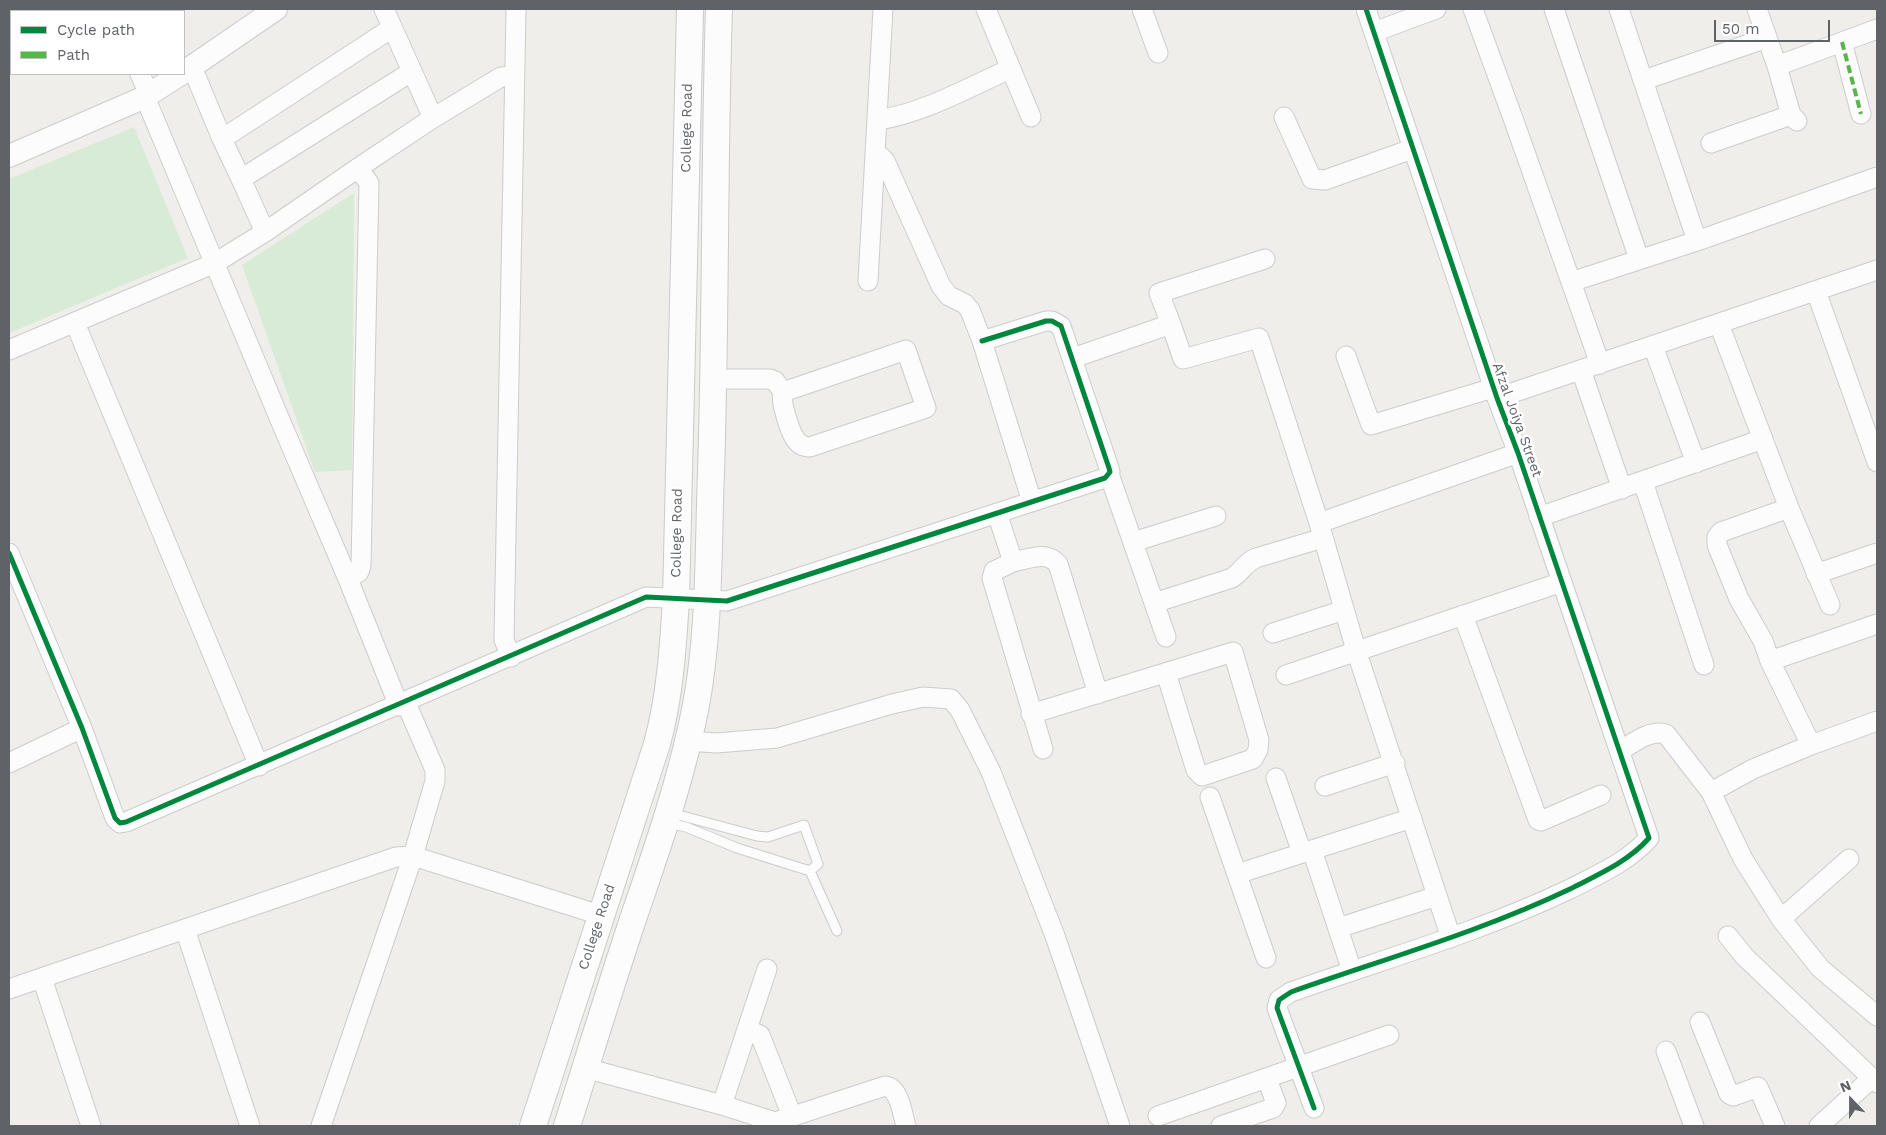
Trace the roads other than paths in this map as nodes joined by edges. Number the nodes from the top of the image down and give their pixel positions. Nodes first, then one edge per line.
1 (276, 9) edge
2 (384, 9) edge
3 (516, 9) edge
4 (690, 9) edge
5 (719, 9) edge
6 (883, 9) edge
7 (986, 9) edge
8 (1142, 9) edge
9 (1366, 9) edge
10 (1436, 9) edge
11 (1473, 9) edge
12 (1554, 9) edge
13 (1619, 9) edge
14 (1757, 9) edge
15 (392, 28) junction
16 (1877, 29) edge
17 (1374, 32) junction
18 (1767, 38) junction
19 (1842, 42) junction
20 (1158, 53) dead end
21 (1777, 66) junction
22 (1010, 69) junction
23 (185, 71) edge
24 (411, 72) junction
25 (140, 75) edge
26 (179, 75) edge
27 (514, 76) junction
28 (1644, 80) junction
29 (146, 96) junction
30 (1861, 114) dead end
31 (1031, 117) dead end
32 (1284, 117) dead end
33 (433, 118) junction
34 (878, 120) junction
35 (222, 139) junction
36 (1711, 143) dead end
37 (1412, 149) junction
38 (9, 156) edge
39 (875, 156) junction
40 (358, 168) junction
41 (1877, 177) edge
42 (241, 178) junction
43 (265, 232) junction
44 (1697, 240) junction
45 (1265, 259) dead end
46 (1639, 259) junction
47 (215, 263) junction
48 (1877, 270) edge
49 (868, 281) dead end
50 (1571, 282) junction
51 (1816, 291) junction
52 (75, 323) junction
53 (1171, 324) junction
54 (1719, 324) junction
55 (982, 341) junction
56 (1653, 346) junction
57 (9, 350) edge
58 (1346, 356) dead end
59 (1073, 358) junction
60 (1600, 364) junction
61 (1581, 370) junction
62 (714, 378) junction
63 (783, 392) junction
64 (1495, 393) junction
65 (1763, 439) junction
66 (1518, 453) junction
67 (1877, 462) edge
68 (1696, 463) junction
69 (1109, 474) junction
70 (1643, 482) junction
71 (1622, 489) junction
72 (1032, 502) junction
73 (1789, 508) junction
74 (997, 513) junction
75 (1216, 516) dead end
76 (1540, 517) junction
77 (1321, 531) junction
78 (1134, 542) junction
79 (1877, 553) edge
80 (9, 554) edge
81 (1013, 562) junction
82 (1816, 574) junction
83 (348, 579) junction
84 (1562, 582) junction
85 (676, 599) junction
86 (708, 600) junction
87 (1154, 603) junction
88 (1830, 605) dead end
89 (1344, 610) junction
90 (1463, 615) junction
91 (1877, 624) edge
92 (1273, 633) dead end
93 (1166, 637) dead end
94 (1356, 650) junction
95 (511, 657) junction
96 (1770, 661) junction
97 (1704, 665) dead end
98 (1166, 673) junction
99 (1286, 675) dead end
100 (1098, 694) junction
101 (403, 704) junction
102 (1031, 714) junction
103 (1877, 721) edge
104 (82, 728) junction
105 (688, 741) junction
106 (1811, 745) junction
107 (1043, 749) dead end
108 (1620, 751) junction
109 (9, 763) edge
110 (1395, 763) junction
111 (259, 766) junction
112 (1276, 778) dead end
113 (1325, 786) dead end
114 (1711, 792) junction
115 (1600, 795) dead end
116 (1210, 797) dead end
117 (667, 817) junction
118 (1412, 818) junction
119 (1307, 851) junction
120 (413, 856) junction
121 (1849, 859) dead end
122 (810, 871) junction
123 (1237, 874) junction
124 (1437, 896) junction
125 (600, 915) junction
126 (1781, 919) junction
127 (1338, 928) junction
128 (184, 929) junction
129 (836, 931) dead end
130 (1728, 936) dead end
131 (1451, 938) junction
132 (592, 942) junction
133 (622, 952) junction
134 (1266, 958) dead end
135 (767, 969) dead end
136 (1352, 971) junction
137 (42, 978) junction
138 (9, 989) edge
139 (1877, 1016) edge
140 (1700, 1022) dead end
141 (748, 1030) junction
142 (1388, 1035) dead end
143 (1666, 1052) dead end
144 (1299, 1067) junction
145 (585, 1068) junction
146 (1874, 1075) edge
147 (1266, 1079) junction
148 (722, 1105) junction
149 (1314, 1108) dead end
150 (1158, 1116) dead end
151 (780, 1121) edge
152 (91, 1126) edge
153 (250, 1126) edge
154 (321, 1126) edge
155 (533, 1126) edge
156 (567, 1126) edge
157 (906, 1126) edge
158 (1120, 1126) edge
159 (1221, 1126) edge
160 (1694, 1126) edge
161 (1775, 1126) edge
162 (1819, 1126) edge

1 - 23 street
2 - 15 street
3 - 27 street
4 - 85 main road, College Road
5 - 62 main road, College Road
6 - 34 street
7 - 22 street
8 - 20 street
9 - 17 street, Afzal Joiya Street
10 - 17 street
11 - 50 street
12 - 46 street
13 - 28 street
14 - 18 street
15 - 24 street
15 - 35 street
16 - 19 street
17 - 37 street, Afzal Joiya Street
18 - 21 street
18 - 28 street
19 - 21 street
19 - 30 street
21 - 36 street
22 - 31 street
22 - 34 street
23 - 35 street
24 - 33 street
24 - 42 street
25 - 29 street
26 - 29 street
27 - 33 street
27 - 95 street
28 - 44 street
29 - 38 street
29 - 47 street
32 - 37 street
33 - 40 street
34 - 39 street
35 - 42 street
37 - 64 street, Afzal Joiya Street
39 - 49 street
39 - 55 street
40 - 43 street
40 - 83 street
41 - 44 street
42 - 43 street
43 - 47 street
44 - 46 street
45 - 53 street
46 - 50 street
47 - 52 street
47 - 83 street
48 - 51 street
50 - 60 street
51 - 54 street
51 - 67 street
52 - 57 street
52 - 111 street
53 - 59 street
53 - 77 street
54 - 56 street
54 - 65 street
55 - 59 street
55 - 72 street
56 - 60 street
56 - 68 street
58 - 64 street
59 - 69 street
60 - 61 street
61 - 64 street
61 - 71 street
62 - 63 street
62 - 86 main road, College Road
63 - 63 street
64 - 66 street, Afzal Joiya Street
65 - 68 street
65 - 73 street
66 - 76 street, Afzal Joiya Street
66 - 77 street
68 - 70 street
69 - 72 street
69 - 78 street
70 - 71 street
70 - 97 street
71 - 76 street
72 - 74 street
73 - 82 street
73 - 96 street
74 - 81 street
74 - 86 street
75 - 78 street
76 - 84 street, Afzal Joiya Street
77 - 87 street
77 - 89 street
78 - 87 street
79 - 82 street
80 - 104 street
81 - 100 street
81 - 102 street
82 - 88 street
83 - 101 street
84 - 90 street
84 - 108 street, Afzal Joiya Street
85 - 86 street
85 - 95 street
85 - 125 main road, College Road
86 - 105 main road, College Road
87 - 93 street
89 - 92 street
89 - 94 street
90 - 94 street
90 - 115 street
91 - 96 street
94 - 99 street
94 - 110 street
95 - 101 street
96 - 106 street
98 - 98 street
98 - 100 street
100 - 102 street
101 - 111 street
101 - 120 street
102 - 107 street
103 - 106 street
104 - 109 street
104 - 111 street
105 - 117 main road, College Road
105 - 158 street
106 - 114 street
108 - 114 street
108 - 131 street, Afzal Joiya Street
110 - 113 street
110 - 118 street
112 - 119 street
114 - 126 street
116 - 123 street
117 - 122 lane
117 - 122 lane
117 - 133 main road, College Road
118 - 119 street
118 - 124 street
119 - 123 street
119 - 127 street
120 - 125 street
120 - 128 street
120 - 154 street
121 - 126 street
122 - 129 lane
123 - 134 street
124 - 127 street
124 - 131 street
125 - 132 main road, College Road
126 - 139 street
127 - 136 street
128 - 137 street
128 - 153 street
130 - 146 street
131 - 136 street
132 - 133 main road
132 - 155 main road, College Road
133 - 145 main road, College Road
135 - 141 street
136 - 144 street
137 - 138 street
137 - 152 street
140 - 161 street
141 - 148 street
141 - 151 street
142 - 144 street
143 - 160 street
144 - 147 street
144 - 149 street
145 - 148 street
145 - 156 main road, College Road
146 - 162 street
147 - 150 street
147 - 159 street
148 - 151 street
151 - 157 street

